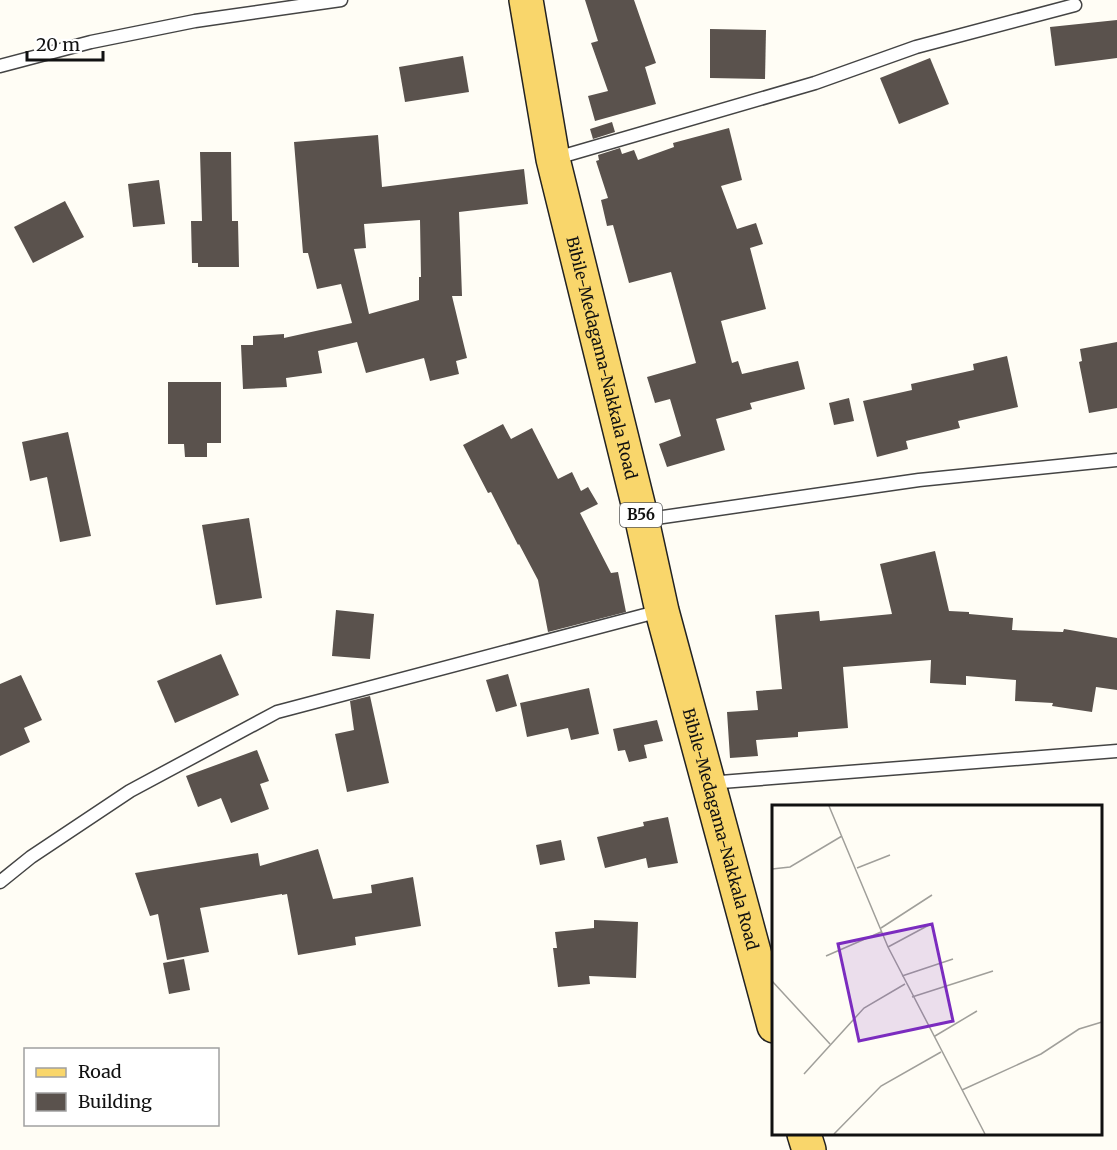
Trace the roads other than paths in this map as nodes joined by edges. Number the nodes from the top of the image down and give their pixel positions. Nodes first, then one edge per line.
1 (341, 0) edge
2 (526, 0) edge
3 (1075, 5) dead end
4 (0, 66) edge
5 (553, 159) junction
6 (1117, 460) edge
7 (642, 520) junction
8 (662, 611) junction
9 (1117, 751) edge
10 (707, 783) junction
11 (0, 882) edge
12 (772, 1019) edge
13 (804, 1135) edge
14 (809, 1150) edge

1 - 4 lane
2 - 5 main road, Bibile-Medagama-Nakkala Road / B56
3 - 5 lane
5 - 7 main road, Bibile-Medagama-Nakkala Road / B56
6 - 7 lane
7 - 8 main road, Bibile-Medagama-Nakkala Road / B56
8 - 10 main road, Bibile-Medagama-Nakkala Road / B56
8 - 11 lane
9 - 10 lane
10 - 12 main road, Bibile-Medagama-Nakkala Road / B56
13 - 14 main road

